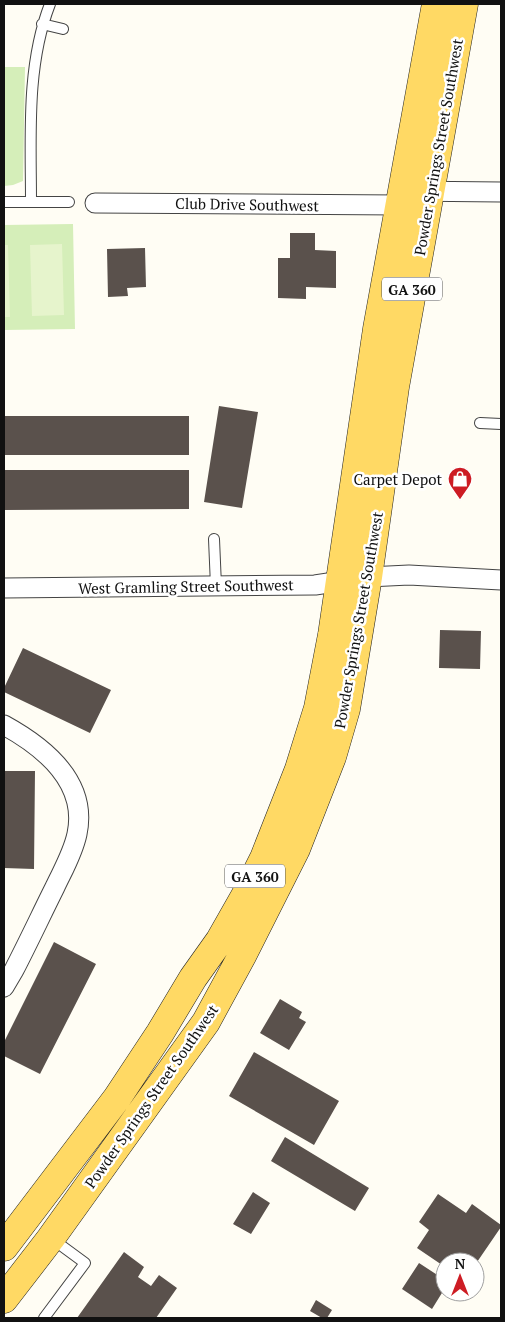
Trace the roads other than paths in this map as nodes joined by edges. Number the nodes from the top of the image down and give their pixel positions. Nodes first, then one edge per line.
1 (50, 4) edge
2 (436, 4) edge
3 (464, 4) edge
4 (42, 24) junction
5 (63, 29) dead end
6 (431, 190) junction
7 (501, 192) edge
8 (402, 198) junction
9 (4, 202) edge
10 (31, 202) junction
11 (69, 202) dead end
12 (95, 203) dead end
13 (480, 423) dead end
14 (501, 424) edge
15 (214, 539) dead end
16 (368, 577) junction
17 (501, 580) edge
18 (339, 582) junction
19 (216, 586) junction
20 (4, 588) edge
21 (4, 725) edge
22 (4, 987) edge
23 (8, 1236) edge
24 (52, 1238) junction
25 (4, 1298) edge
26 (44, 1318) edge

1 - 4 lane
2 - 8 main road, Powder Springs Street Southwest / GA 360
3 - 6 main road, Powder Springs Street Southwest / GA 360
4 - 5 lane
4 - 10 lane
6 - 7 street, Club Drive Southwest
6 - 8 street, Club Drive Southwest
6 - 16 main road, Powder Springs Street Southwest / GA 360
8 - 12 street, Club Drive Southwest
8 - 18 main road, Powder Springs Street Southwest / GA 360
9 - 10 lane
10 - 11 lane
13 - 14 lane
15 - 19 lane
16 - 17 street, West Gramling Street Southwest
16 - 18 street, West Gramling Street Southwest
16 - 24 main road, Powder Springs Street Southwest / GA 360
18 - 19 street, West Gramling Street Southwest
18 - 23 main road, Powder Springs Street Southwest / GA 360
19 - 20 street, West Gramling Street Southwest
21 - 22 street
24 - 25 main road, Powder Springs Street Southwest / GA 360
24 - 26 lane

